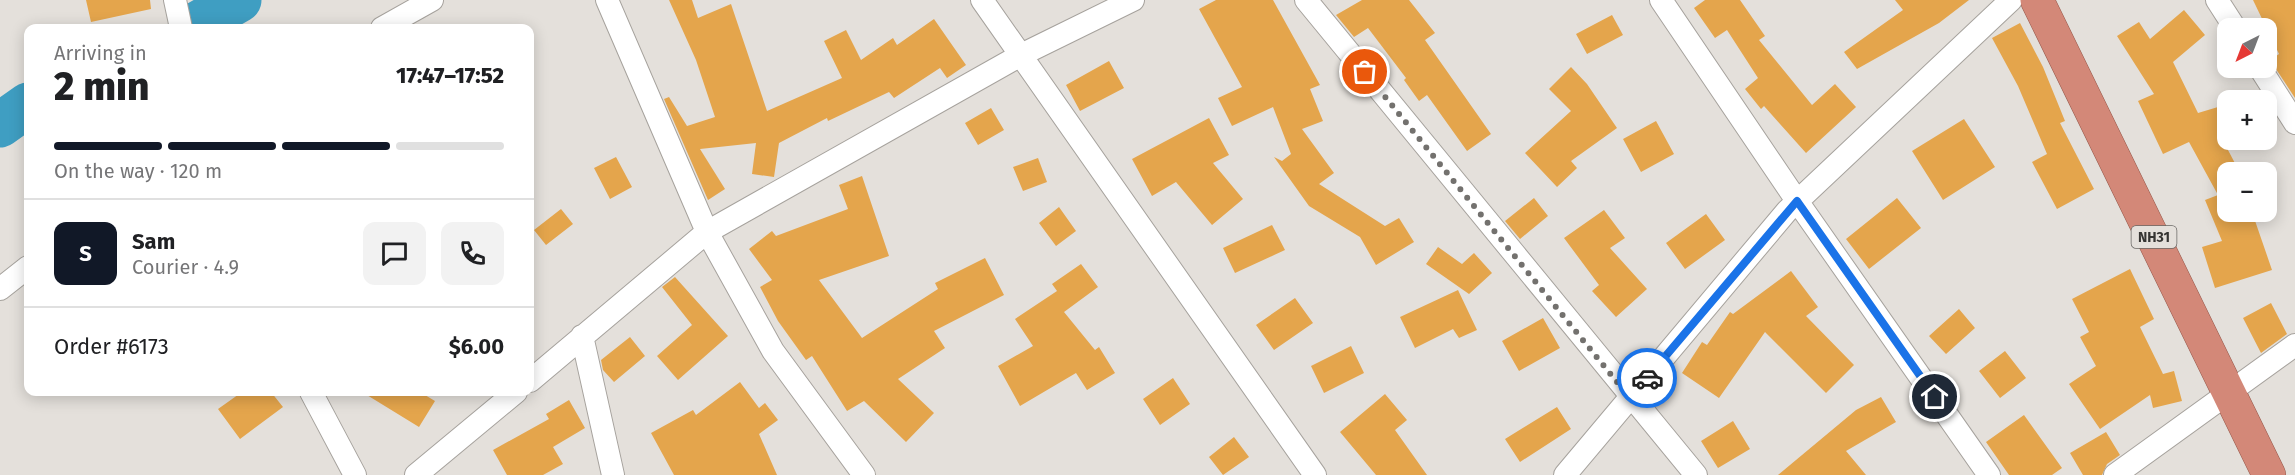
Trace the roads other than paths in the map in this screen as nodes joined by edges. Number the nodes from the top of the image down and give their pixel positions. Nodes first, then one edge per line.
1 (175, 0) edge
2 (432, 0) edge
3 (607, 0) edge
4 (982, 0) edge
5 (1133, 0) edge
6 (1306, 0) edge
7 (1661, 0) edge
8 (2011, 0) edge
9 (2037, 0) edge
10 (2217, 0) edge
11 (2229, 18) edge
12 (181, 24) edge
13 (389, 24) edge
14 (1021, 55) junction
15 (2266, 78) edge
16 (2295, 123) edge
17 (1797, 201) junction
18 (707, 232) junction
19 (24, 270) edge
20 (0, 289) edge
21 (582, 336) junction
22 (2295, 345) edge
23 (534, 378) edge
24 (2231, 392) junction
25 (313, 396) edge
26 (511, 396) edge
27 (1630, 398) junction
28 (355, 475) edge
29 (416, 475) edge
30 (613, 475) edge
31 (864, 475) edge
32 (1315, 475) edge
33 (1564, 475) edge
34 (1696, 475) edge
35 (1989, 475) edge
36 (2115, 475) edge
37 (2270, 475) edge

1 - 12 street
2 - 13 street
3 - 18 street
4 - 14 street
5 - 14 street
6 - 27 street
7 - 17 street
8 - 17 street
9 - 24 highway, NH31
10 - 11 street
14 - 18 street
14 - 32 street
15 - 16 street
17 - 27 street
17 - 35 street
18 - 21 street
18 - 31 street
19 - 20 street
21 - 23 street
21 - 30 street
22 - 24 street
24 - 36 street
24 - 37 highway, NH31
25 - 28 street
26 - 29 street
27 - 33 street
27 - 34 street

